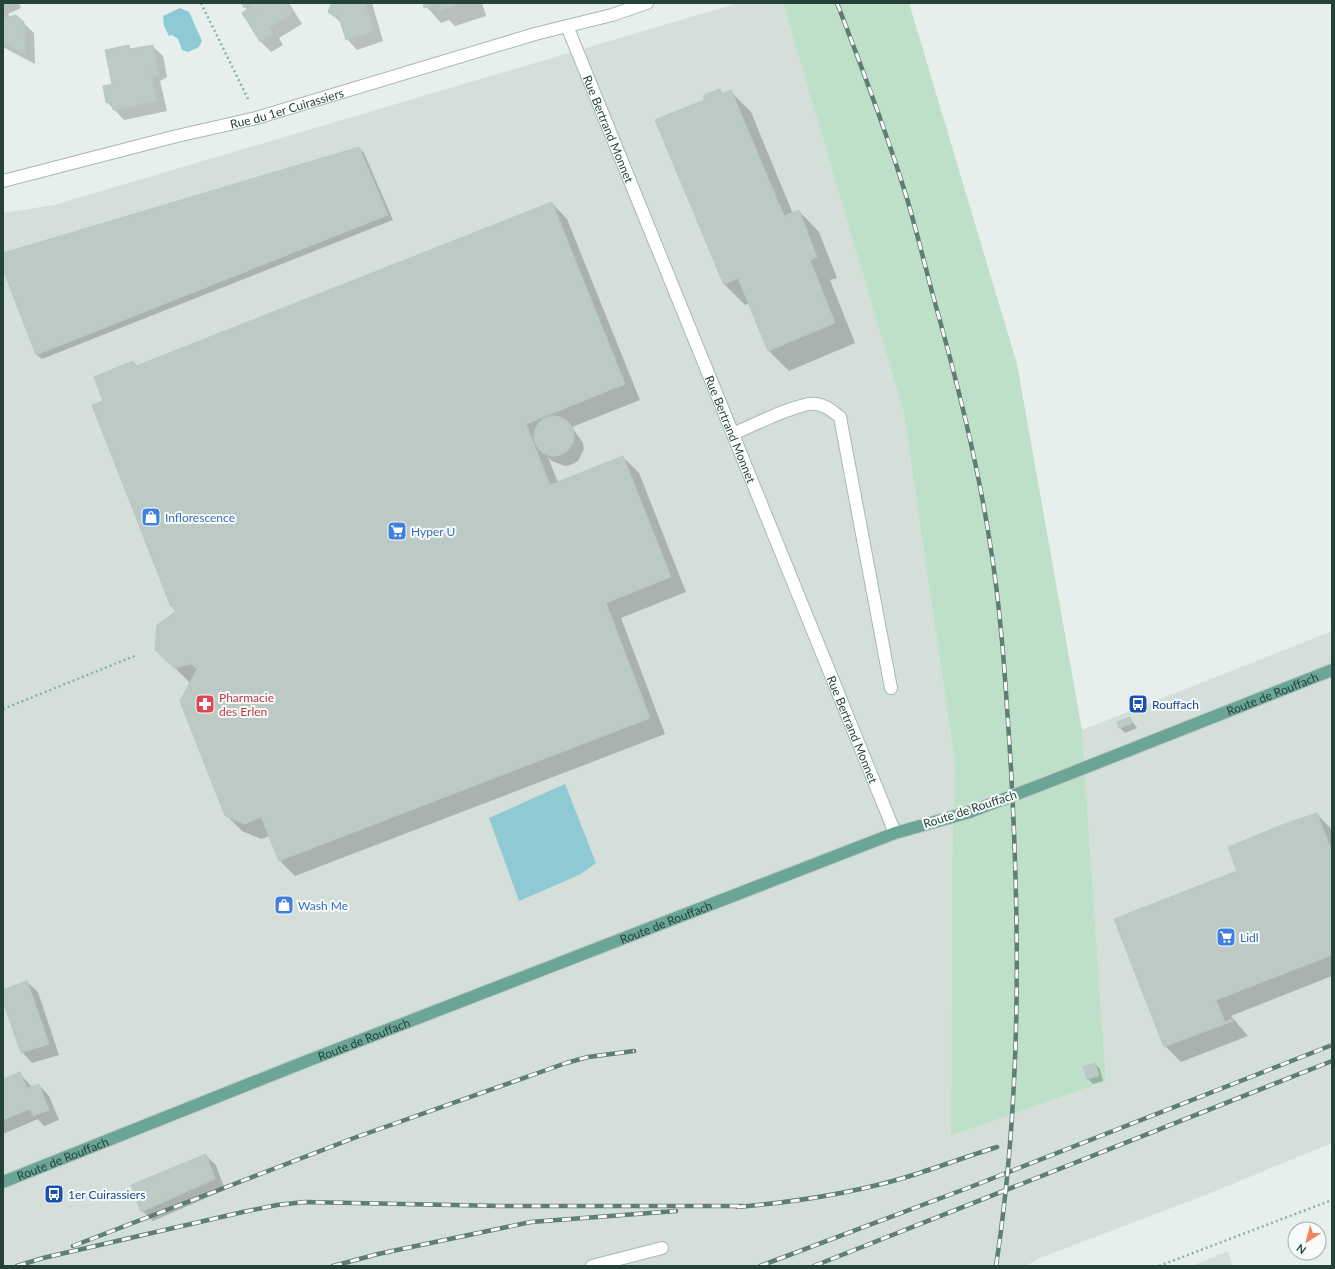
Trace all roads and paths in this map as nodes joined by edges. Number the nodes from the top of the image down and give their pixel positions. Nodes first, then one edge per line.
1 (201, 3) edge
2 (647, 3) edge
3 (567, 26) junction
4 (256, 118) junction
5 (3, 181) edge
6 (733, 434) junction
7 (137, 655) dead end
8 (1332, 670) edge
9 (891, 688) dead end
10 (3, 709) edge
11 (895, 833) junction
12 (3, 1182) edge
13 (1332, 1200) edge
14 (662, 1248) dead end
15 (592, 1266) edge
16 (1158, 1266) edge

1 - 4 path
2 - 3 street, Rue du 1er Cuirassiers
3 - 4 street, Rue du 1er Cuirassiers
3 - 6 street, Rue Bertrand Monnet
4 - 5 street, Rue du 1er Cuirassiers
6 - 9 street
6 - 11 street, Rue Bertrand Monnet
7 - 10 path
8 - 11 main road, Route de Rouffach, bridge
11 - 12 main road, Route de Rouffach
13 - 16 path
14 - 15 street

